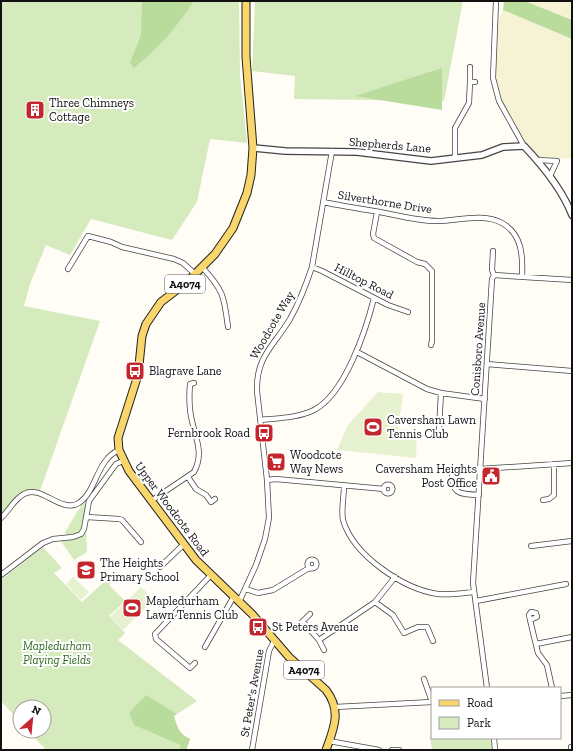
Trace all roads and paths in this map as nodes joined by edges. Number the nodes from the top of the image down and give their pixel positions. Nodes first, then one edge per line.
1 (246, 1) edge
2 (496, 1) edge
3 (470, 67) dead end
4 (524, 146) junction
5 (253, 148) junction
6 (332, 151) junction
7 (455, 158) junction
8 (537, 160) junction
9 (550, 176) junction
10 (323, 202) junction
11 (377, 212) junction
12 (572, 215) edge
13 (493, 251) dead end
14 (202, 267) junction
15 (312, 267) junction
16 (68, 269) dead end
17 (196, 274) junction
18 (494, 275) junction
19 (522, 276) junction
20 (572, 280) edge
21 (374, 298) junction
22 (408, 312) dead end
23 (228, 327) dead end
24 (431, 345) dead end
25 (357, 352) junction
26 (487, 364) junction
27 (572, 371) edge
28 (190, 383) dead end
29 (441, 393) junction
30 (484, 399) junction
31 (260, 420) junction
32 (439, 429) dead end
33 (119, 450) junction
34 (122, 461) junction
35 (572, 463) edge
36 (554, 464) junction
37 (480, 468) junction
38 (452, 470) dead end
39 (188, 477) junction
40 (267, 480) junction
41 (344, 486) junction
42 (384, 489) dead end
43 (479, 495) junction
44 (84, 497) junction
45 (543, 500) dead end
46 (89, 501) junction
47 (151, 501) junction
48 (211, 502) dead end
49 (86, 517) junction
50 (1, 518) edge
51 (572, 541) edge
52 (141, 542) dead end
53 (183, 545) junction
54 (531, 546) dead end
55 (156, 562) dead end
56 (309, 568) dead end
57 (1, 575) edge
58 (210, 576) junction
59 (395, 577) junction
60 (566, 584) dead end
61 (246, 589) junction
62 (474, 592) junction
63 (236, 599) junction
64 (476, 601) junction
65 (375, 602) junction
66 (310, 614) dead end
67 (530, 620) dead end
68 (304, 622) junction
69 (298, 626) dead end
70 (572, 637) edge
71 (319, 640) junction
72 (274, 641) junction
73 (433, 641) dead end
74 (536, 644) junction
75 (205, 647) dead end
76 (324, 650) dead end
77 (195, 663) dead end
78 (424, 679) dead end
79 (487, 687) edge
80 (552, 687) edge
81 (561, 696) edge
82 (572, 696) edge
83 (431, 699) edge
84 (431, 702) edge
85 (335, 707) junction
86 (494, 739) edge
87 (329, 741) junction
88 (252, 750) edge
89 (326, 750) edge
90 (379, 750) edge
91 (392, 750) edge
92 (399, 750) edge
93 (495, 750) edge

1 - 5 main road, Upper Woodcote Road / A4074
2 - 4 street
3 - 7 street
4 - 7 street, Shepherds Lane
4 - 8 street
5 - 6 street, Shepherds Lane
5 - 14 main road, Upper Woodcote Road / A4074
6 - 7 street, Shepherds Lane
6 - 10 street, Woodcote Way
8 - 9 street
8 - 9 street
9 - 12 street
10 - 11 street, Silverthorne Drive
10 - 15 street, Woodcote Way
11 - 19 street, Silverthorne Drive
11 - 24 street
13 - 18 street, Conisboro Avenue
14 - 17 main road, Upper Woodcote Road / A4074
14 - 23 street
15 - 21 street, Hilltop Road
15 - 31 street, Woodcote Way
16 - 17 street
17 - 33 main road, Upper Woodcote Road / A4074
18 - 19 street
18 - 26 street, Conisboro Avenue
19 - 20 street
21 - 22 street, Hilltop Road
21 - 25 street
25 - 29 street
25 - 31 street
26 - 27 street
26 - 30 street, Conisboro Avenue
28 - 39 street
29 - 30 street
29 - 32 street
30 - 37 street, Conisboro Avenue
31 - 40 street, Woodcote Way
33 - 34 main road, Upper Woodcote Road / A4074
33 - 44 street
34 - 46 street
34 - 47 main road, Upper Woodcote Road / A4074
35 - 36 street
36 - 37 street
36 - 45 street
37 - 43 street, Conisboro Avenue
38 - 43 street
39 - 47 street
39 - 48 street
40 - 41 street
40 - 61 street, Woodcote Way
41 - 42 street
41 - 59 street
43 - 62 street, Conisboro Avenue
44 - 46 street
44 - 50 street
46 - 49 street
47 - 53 main road, Upper Woodcote Road / A4074
49 - 52 street
49 - 57 street
51 - 54 street
53 - 55 street
53 - 58 main road, Upper Woodcote Road / A4074
56 - 61 street
58 - 63 main road, Upper Woodcote Road / A4074
58 - 77 street
59 - 62 street
59 - 65 street
60 - 64 street
61 - 63 street, Woodcote Way
62 - 64 street, Conisboro Avenue
63 - 72 main road, A4074
63 - 75 street
64 - 79 street, Conisboro Avenue
65 - 71 street
65 - 73 street
66 - 68 street
67 - 74 street
68 - 69 street
68 - 71 street
70 - 74 street
71 - 76 street
72 - 85 main road, A4074
72 - 88 street, St Peter's Avenue
74 - 80 street
78 - 83 street
81 - 82 street
84 - 85 street
85 - 87 main road
86 - 93 street
87 - 89 main road
87 - 90 street
91 - 92 street

